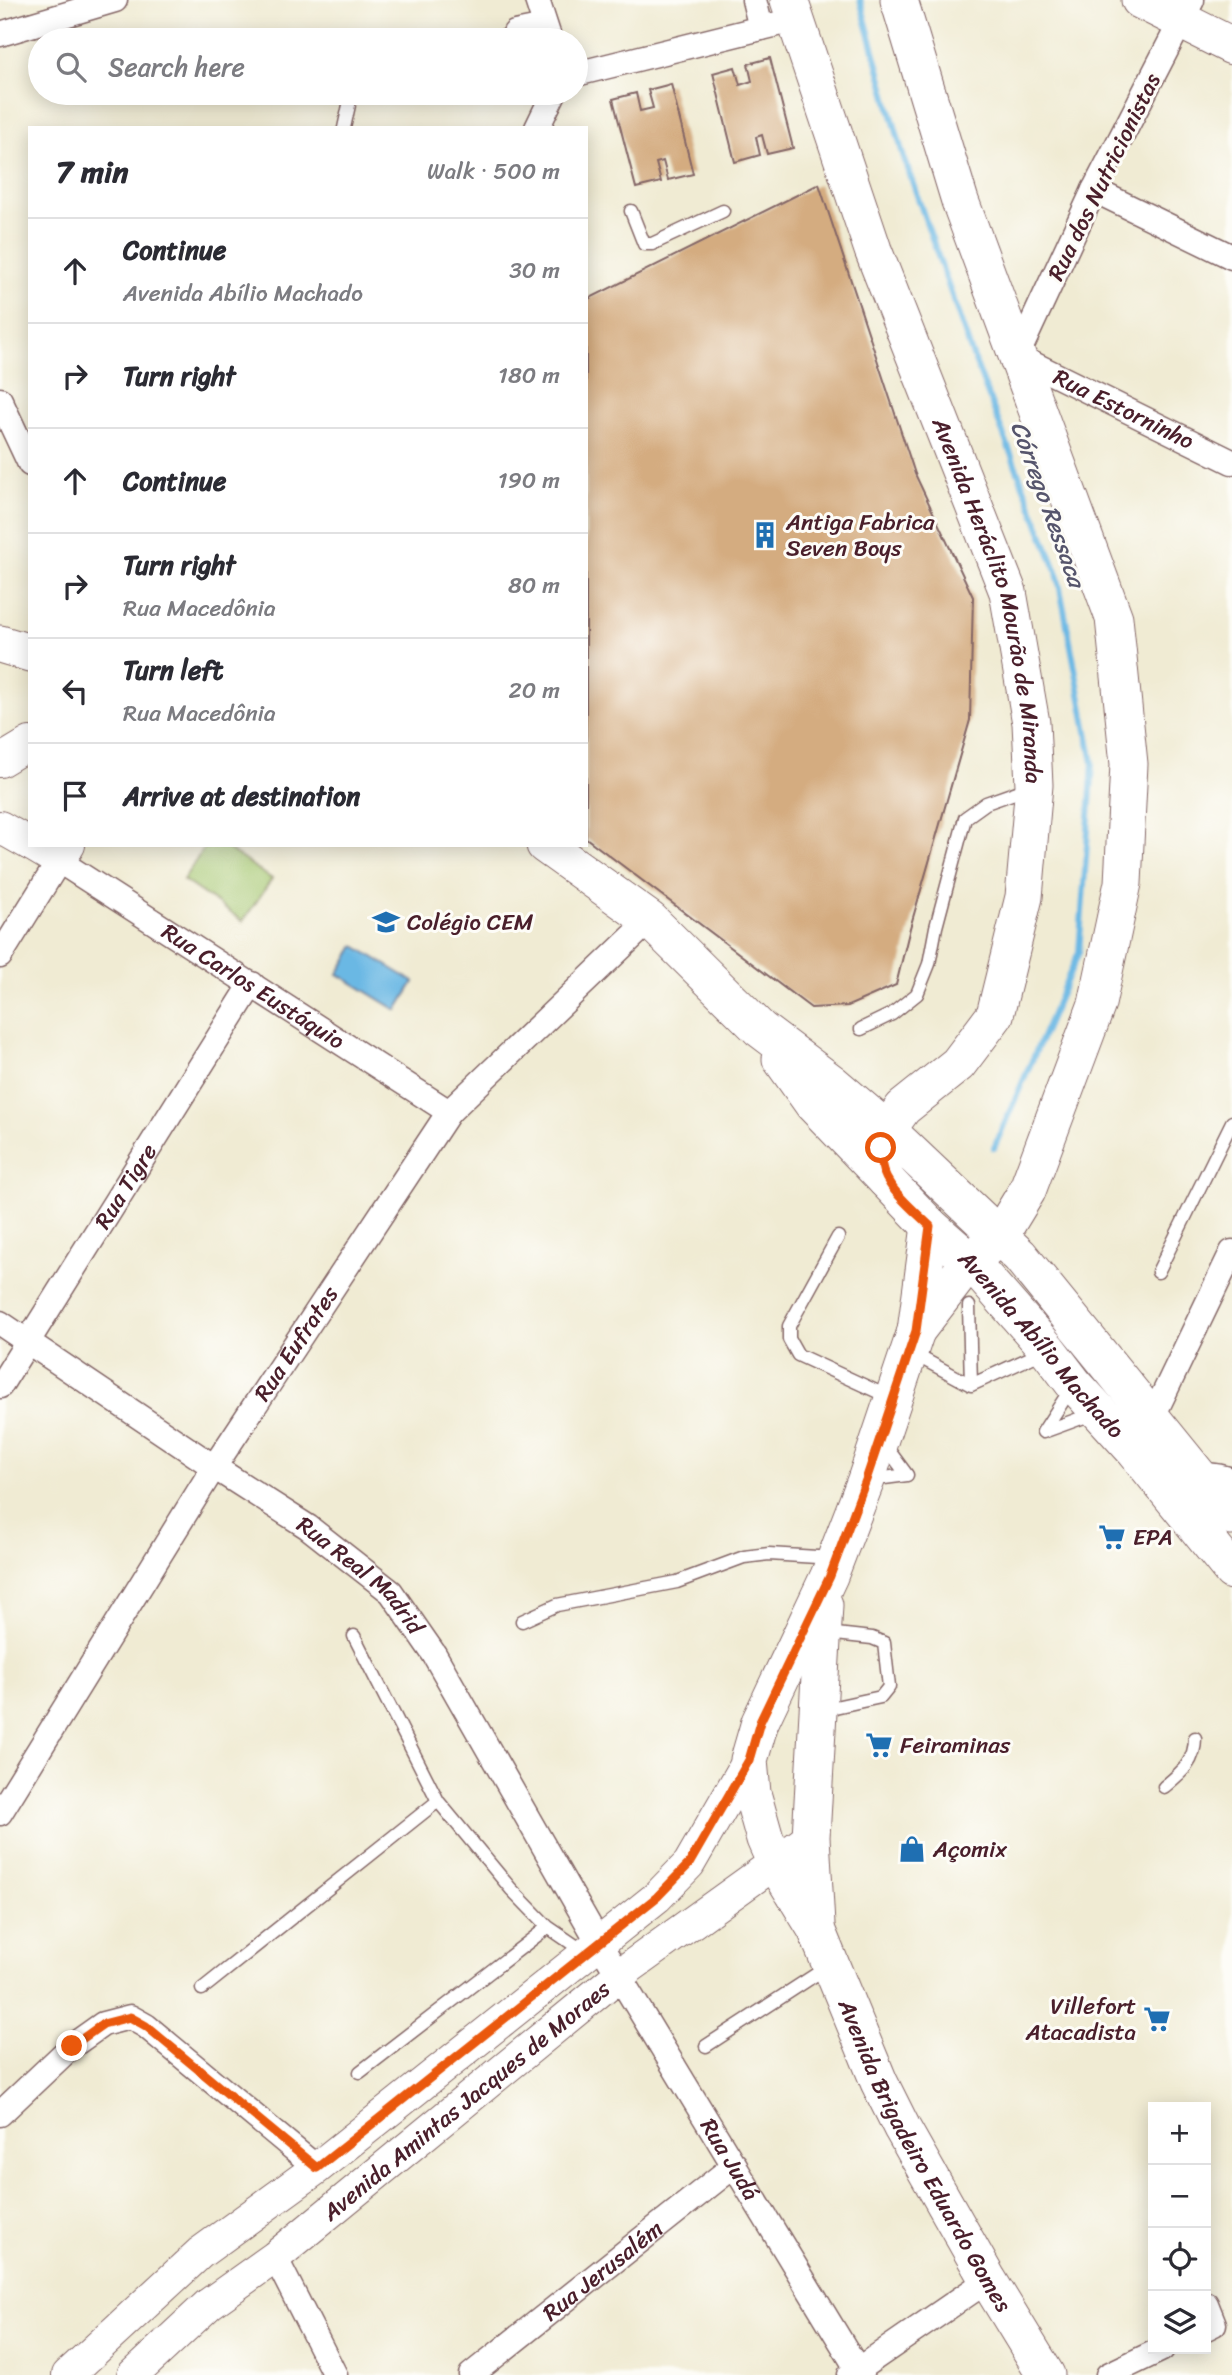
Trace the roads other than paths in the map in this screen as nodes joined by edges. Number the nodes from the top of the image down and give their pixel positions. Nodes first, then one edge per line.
1 (115, 0) edge
2 (537, 0) edge
3 (754, 0) edge
4 (899, 0) edge
5 (1140, 0) edge
6 (1187, 11) edge
7 (781, 16) edge
8 (546, 28) edge
9 (0, 34) edge
10 (1232, 46) edge
11 (588, 71) edge
12 (349, 105) edge
13 (548, 105) edge
14 (344, 126) edge
15 (538, 126) edge
16 (1094, 190) junction
17 (631, 211) dead end
18 (723, 211) dead end
19 (1232, 257) edge
20 (1017, 356) junction
21 (0, 400) edge
22 (28, 460) edge
23 (1232, 462) edge
24 (0, 644) edge
25 (28, 652) edge
26 (28, 744) edge
27 (0, 761) edge
28 (1034, 785) junction
29 (0, 827) edge
30 (28, 840) edge
31 (548, 847) edge
32 (48, 849) edge
33 (650, 920) junction
34 (0, 956) edge
35 (252, 984) junction
36 (760, 1029) junction
37 (860, 1029) dead end
38 (449, 1112) junction
39 (1232, 1122) edge
40 (887, 1130) junction
41 (886, 1180) junction
42 (930, 1226) junction
43 (838, 1237) dead end
44 (1010, 1246) junction
45 (970, 1261) junction
46 (1228, 1267) edge
47 (1158, 1272) dead end
48 (969, 1306) junction
49 (1012, 1309) junction
50 (0, 1323) edge
51 (28, 1341) junction
52 (912, 1341) junction
53 (1048, 1350) junction
54 (1074, 1384) junction
55 (971, 1385) junction
56 (0, 1386) edge
57 (892, 1399) junction
58 (1099, 1412) junction
59 (1143, 1435) junction
60 (214, 1467) junction
61 (1201, 1484) edge
62 (1232, 1517) edge
63 (831, 1571) junction
64 (1232, 1571) edge
65 (522, 1621) dead end
66 (821, 1632) junction
67 (354, 1636) dead end
68 (817, 1711) junction
69 (760, 1722) junction
70 (1195, 1738) dead end
71 (815, 1750) junction
72 (749, 1760) junction
73 (1164, 1787) dead end
74 (438, 1801) junction
75 (0, 1813) edge
76 (811, 1837) junction
77 (776, 1864) junction
78 (548, 1927) junction
79 (816, 1929) junction
80 (592, 1948) junction
81 (831, 1965) junction
82 (619, 1975) junction
83 (202, 1989) dead end
84 (706, 2046) dead end
85 (360, 2072) dead end
86 (0, 2114) edge
87 (735, 2165) junction
88 (317, 2168) junction
89 (275, 2257) junction
90 (988, 2280) junction
91 (1152, 2354) edge
92 (856, 2373) edge
93 (68, 2375) edge
94 (133, 2375) edge
95 (335, 2375) edge
96 (471, 2375) edge
97 (1046, 2375) edge
98 (1108, 2375) edge

1 - 9 street
2 - 8 street
3 - 7 street
4 - 20 main road
5 - 6 main road
6 - 10 main road
6 - 16 street, Rua dos Nutricionistas
7 - 11 street
7 - 28 main road, Avenida Heráclito Mourão de Miranda
12 - 14 lane
13 - 15 street
16 - 19 street
16 - 20 street, Rua dos Nutricionistas
17 - 18 lane
20 - 23 street, Rua Estorninho
20 - 44 main road
21 - 22 street
24 - 25 main road
26 - 27 street
28 - 37 lane
28 - 40 main road, Avenida Heráclito Mourão de Miranda
29 - 30 street
31 - 33 main road, Avenida Abílio Machado
32 - 34 street
32 - 35 street, Rua Carlos Eustáquio
33 - 36 main road, Avenida Abílio Machado
33 - 38 street, Rua Eufrates
35 - 38 street, Rua Carlos Eustáquio
35 - 51 street, Rua Tigre
36 - 40 main road, Avenida Abílio Machado
36 - 41 main road, Avenida Abílio Machado
38 - 60 street, Rua Eufrates
39 - 47 lane
40 - 41 main road, Avenida Heráclito Mourão de Miranda
40 - 44 main road, Avenida Abílio Machado
41 - 42 main road, Avenida Abílio Machado
42 - 45 main road, Avenida Abílio Machado
42 - 52 main road, Avenida Brigadeiro Eduardo Gomes
43 - 57 lane
44 - 45 main road
44 - 59 main road, Avenida Abílio Machado
45 - 49 main road, Avenida Abílio Machado
45 - 52 main road, Avenida Brigadeiro Eduardo Gomes
46 - 59 street
48 - 49 main road
48 - 52 main road
48 - 55 lane
49 - 53 main road, Avenida Abílio Machado
50 - 51 street, Rua Real Madrid
51 - 56 street, Rua Tigre
51 - 60 street, Rua Real Madrid
52 - 55 lane
52 - 57 main road, Avenida Brigadeiro Eduardo Gomes
53 - 54 main road, Avenida Abílio Machado
53 - 55 lane
54 - 58 main road, Avenida Abílio Machado
54 - 58 lane
57 - 63 main road, Avenida Brigadeiro Eduardo Gomes
58 - 59 main road, Avenida Abílio Machado
59 - 61 main road, Avenida Abílio Machado
60 - 75 street, Rua Eufrates
60 - 80 street, Rua Real Madrid
61 - 62 main road, Avenida Abílio Machado
61 - 64 main road, Avenida Abílio Machado
63 - 65 lane
63 - 66 main road, Avenida Brigadeiro Eduardo Gomes
63 - 69 main road, Avenida Brigadeiro Eduardo Gomes
66 - 68 main road, Avenida Brigadeiro Eduardo Gomes
66 - 68 lane
67 - 74 lane
68 - 71 main road, Avenida Brigadeiro Eduardo Gomes
69 - 71 main road
69 - 72 main road, Avenida Brigadeiro Eduardo Gomes
70 - 73 lane
71 - 76 main road, Avenida Brigadeiro Eduardo Gomes
72 - 77 main road, Avenida Brigadeiro Eduardo Gomes
72 - 80 street, Avenida Amintas Jacques de Moraes
74 - 78 lane
74 - 83 lane
76 - 77 street, Avenida Amintas Jacques de Moraes
76 - 79 main road, Avenida Brigadeiro Eduardo Gomes
77 - 79 main road, Avenida Brigadeiro Eduardo Gomes
77 - 82 street, Avenida Amintas Jacques de Moraes
78 - 80 lane
78 - 85 lane
79 - 81 main road, Avenida Brigadeiro Eduardo Gomes
80 - 82 street, Rua Judá
80 - 88 street, Avenida Amintas Jacques de Moraes
81 - 84 lane
81 - 90 main road, Avenida Brigadeiro Eduardo Gomes
82 - 87 street, Rua Judá
82 - 89 street, Avenida Amintas Jacques de Moraes
86 - 88 street
87 - 92 street, Rua Judá
87 - 96 street, Rua Jerusalém
88 - 89 street
88 - 93 street, Avenida Amintas Jacques de Moraes
89 - 94 street, Avenida Amintas Jacques de Moraes
89 - 95 street
90 - 92 street
90 - 97 main road, Avenida Brigadeiro Eduardo Gomes
91 - 98 street

